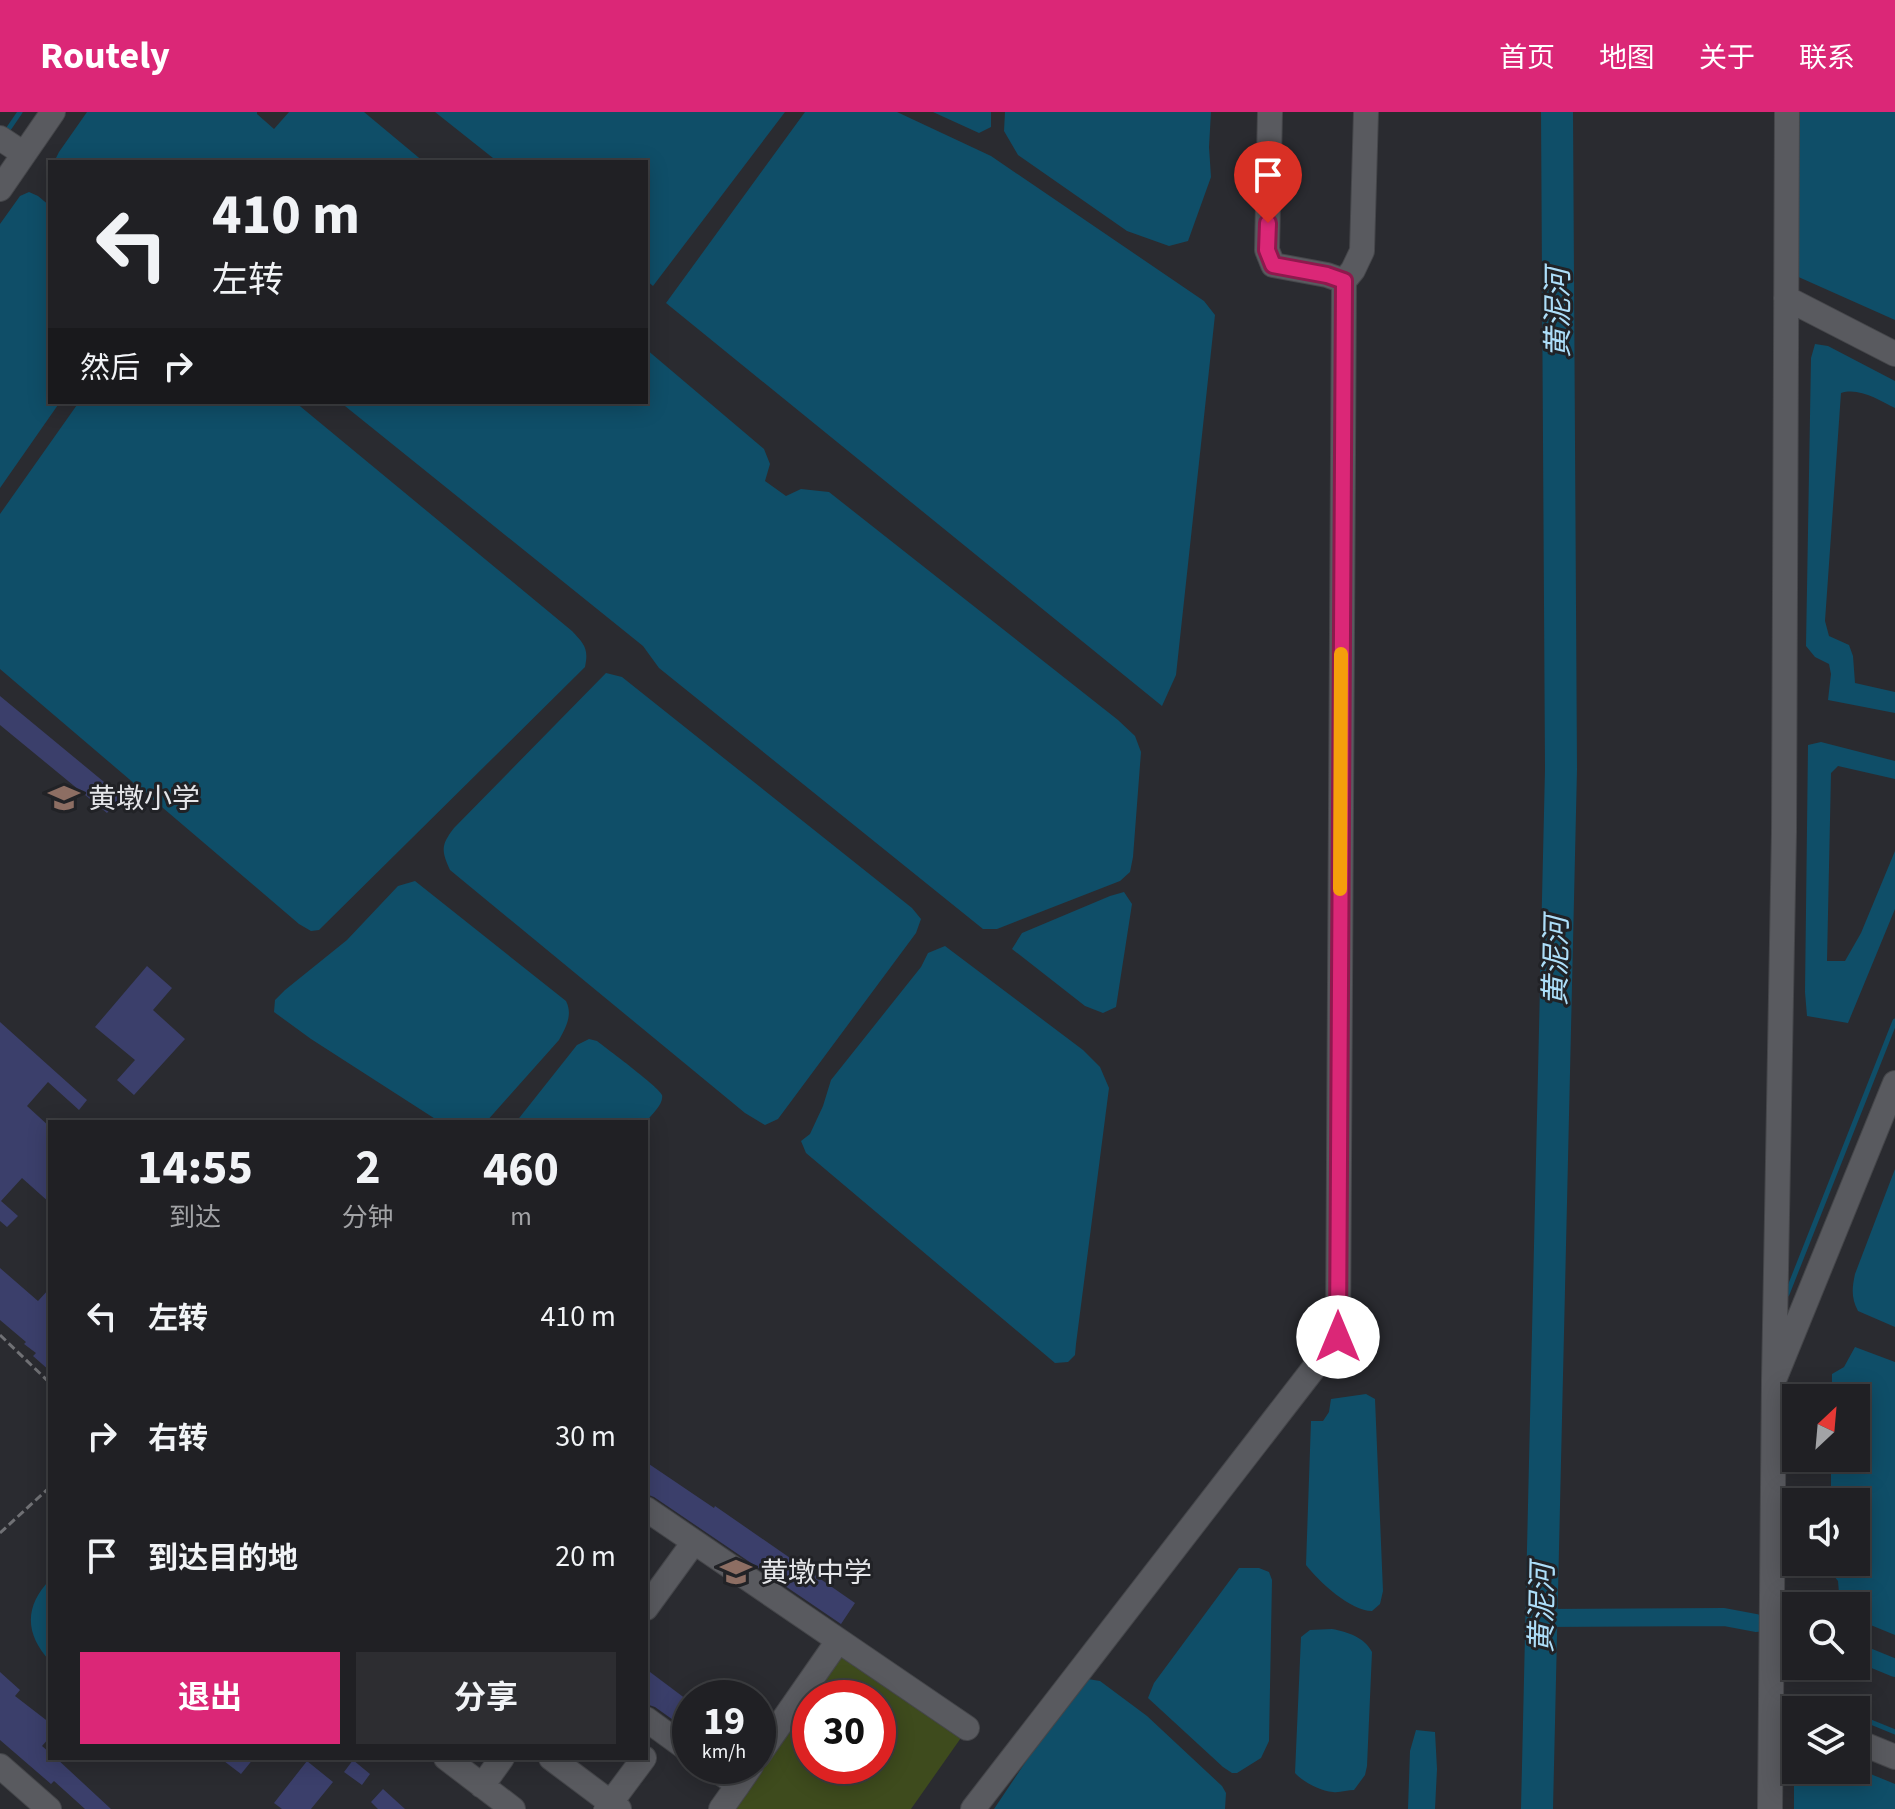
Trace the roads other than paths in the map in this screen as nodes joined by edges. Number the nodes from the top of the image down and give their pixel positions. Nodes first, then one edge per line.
1 (53, 112) edge
2 (1270, 112) edge
3 (1366, 112) edge
4 (1787, 112) edge
5 (11, 145) edge
6 (0, 189) edge
7 (1344, 281) junction
8 (1786, 298) junction
9 (1895, 354) edge
10 (1895, 1083) edge
11 (1774, 1380) junction
12 (648, 1510) edge
13 (694, 1542) junction
14 (654, 1580) edge
15 (648, 1601) edge
16 (838, 1641) junction
17 (1771, 1705) junction
18 (1782, 1709) edge
19 (655, 1725) edge
20 (967, 1728) dead end
21 (776, 1730) edge
22 (672, 1738) edge
23 (648, 1747) edge
24 (1870, 1747) edge
25 (1895, 1757) edge
26 (449, 1760) edge
27 (501, 1760) edge
28 (553, 1760) edge
29 (642, 1760) edge
30 (0, 1766) edge
31 (738, 1784) edge
32 (482, 1786) junction
33 (612, 1807) edge
34 (49, 1809) edge
35 (513, 1809) edge
36 (721, 1809) edge
37 (973, 1809) edge
38 (1770, 1809) edge

1 - 5 street
2 - 7 street
3 - 7 street
4 - 8 street
5 - 6 street
7 - 37 street
8 - 9 street
8 - 11 street
10 - 11 street
11 - 17 street
12 - 13 street
13 - 14 street
13 - 16 street
14 - 15 street
16 - 20 street
16 - 21 street
17 - 18 street
17 - 38 street
19 - 22 street
19 - 23 street
24 - 25 street
26 - 32 street
27 - 32 street
28 - 33 street
29 - 33 street
30 - 34 street
31 - 36 street
32 - 35 street

